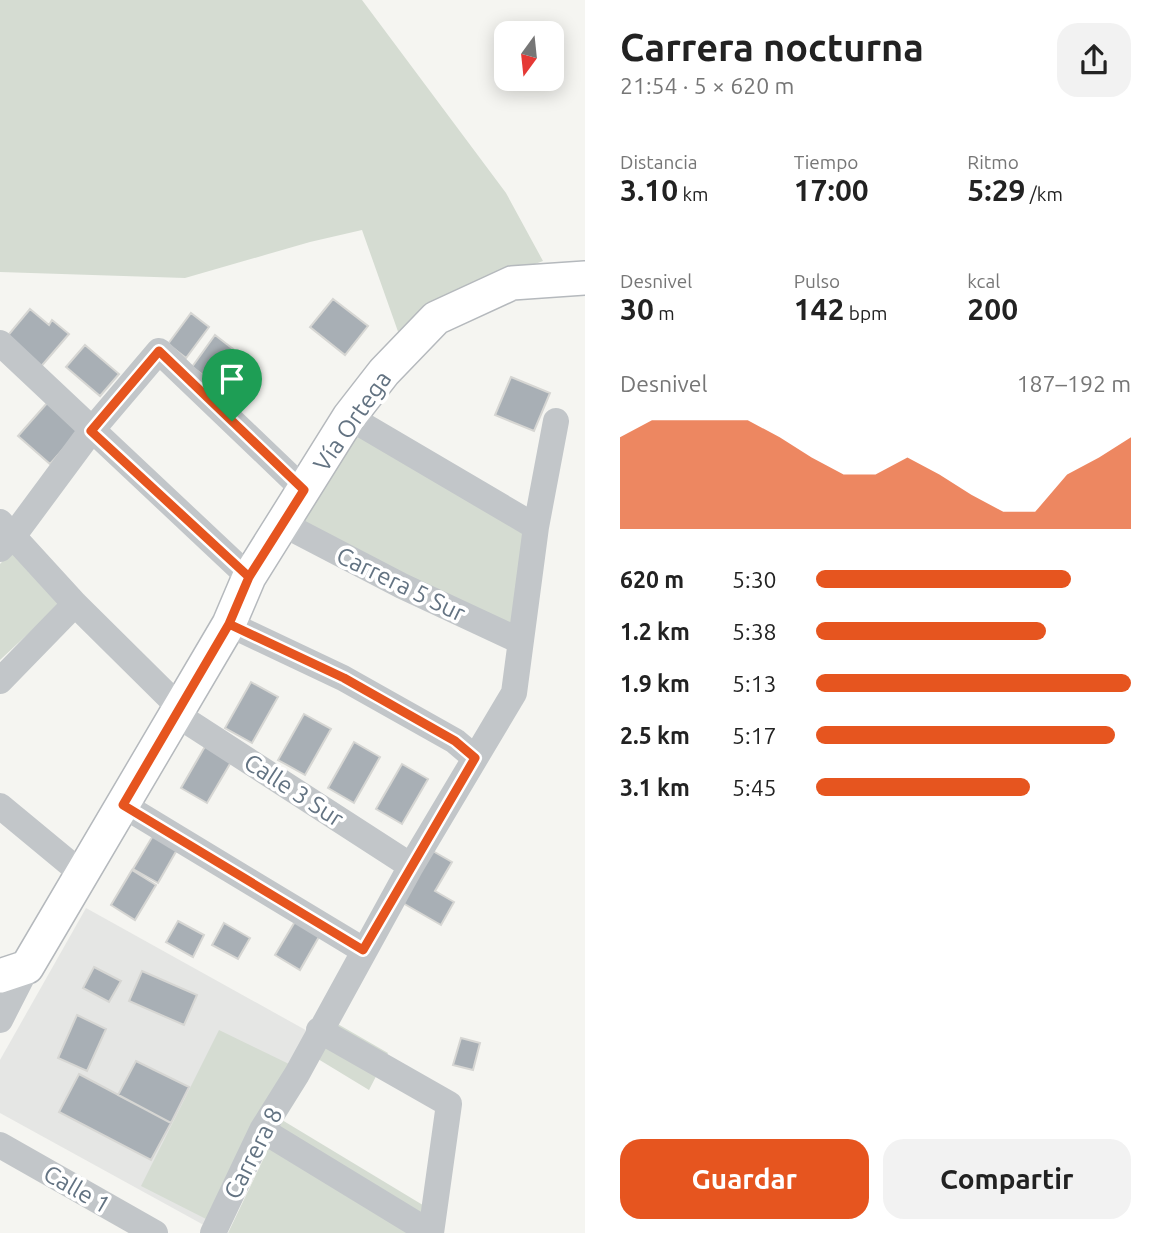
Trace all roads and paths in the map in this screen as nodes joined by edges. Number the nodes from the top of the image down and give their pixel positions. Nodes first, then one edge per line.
1 (585, 278) edge
2 (0, 343) edge
3 (349, 418) junction
4 (556, 421) dead end
5 (91, 431) junction
6 (304, 490) junction
7 (283, 524) junction
8 (536, 527) junction
9 (5, 535) edge
10 (249, 577) junction
11 (75, 604) junction
12 (229, 624) junction
13 (520, 641) junction
14 (0, 681) edge
15 (178, 711) junction
16 (475, 758) junction
17 (123, 805) junction
18 (0, 806) edge
19 (411, 866) junction
20 (82, 873) junction
21 (363, 950) junction
22 (14, 972) edge
23 (0, 1020) edge
24 (319, 1030) junction
25 (262, 1130) junction
26 (0, 1145) edge
27 (155, 1233) edge
28 (213, 1233) edge
29 (431, 1233) edge

1 - 3 main road, Vía Ortega
2 - 5 street
3 - 6 main road, Vía Ortega
3 - 8 street
4 - 8 street, Carrera 8
5 - 6 street
5 - 9 street
5 - 10 street
6 - 7 main road, Vía Ortega
7 - 10 main road, Vía Ortega
7 - 13 street, Carrera 5 Sur
8 - 13 street, Carrera 8
9 - 11 street, Calle 3 Sur
10 - 12 main road, Vía Ortega
11 - 14 street
11 - 15 street, Calle 3 Sur
12 - 15 main road, Vía Ortega
12 - 16 street
13 - 16 street, Carrera 8
15 - 17 main road, Vía Ortega
15 - 19 street, Calle 3 Sur
16 - 19 street, Carrera 8
17 - 20 main road, Vía Ortega
17 - 21 street
18 - 20 street
19 - 21 street, Carrera 8
20 - 22 main road, Vía Ortega
21 - 24 street, Carrera 8
22 - 23 street
24 - 25 street, Carrera 8
24 - 29 street
25 - 28 street, Carrera 8
25 - 29 street
26 - 27 street, Calle 1

